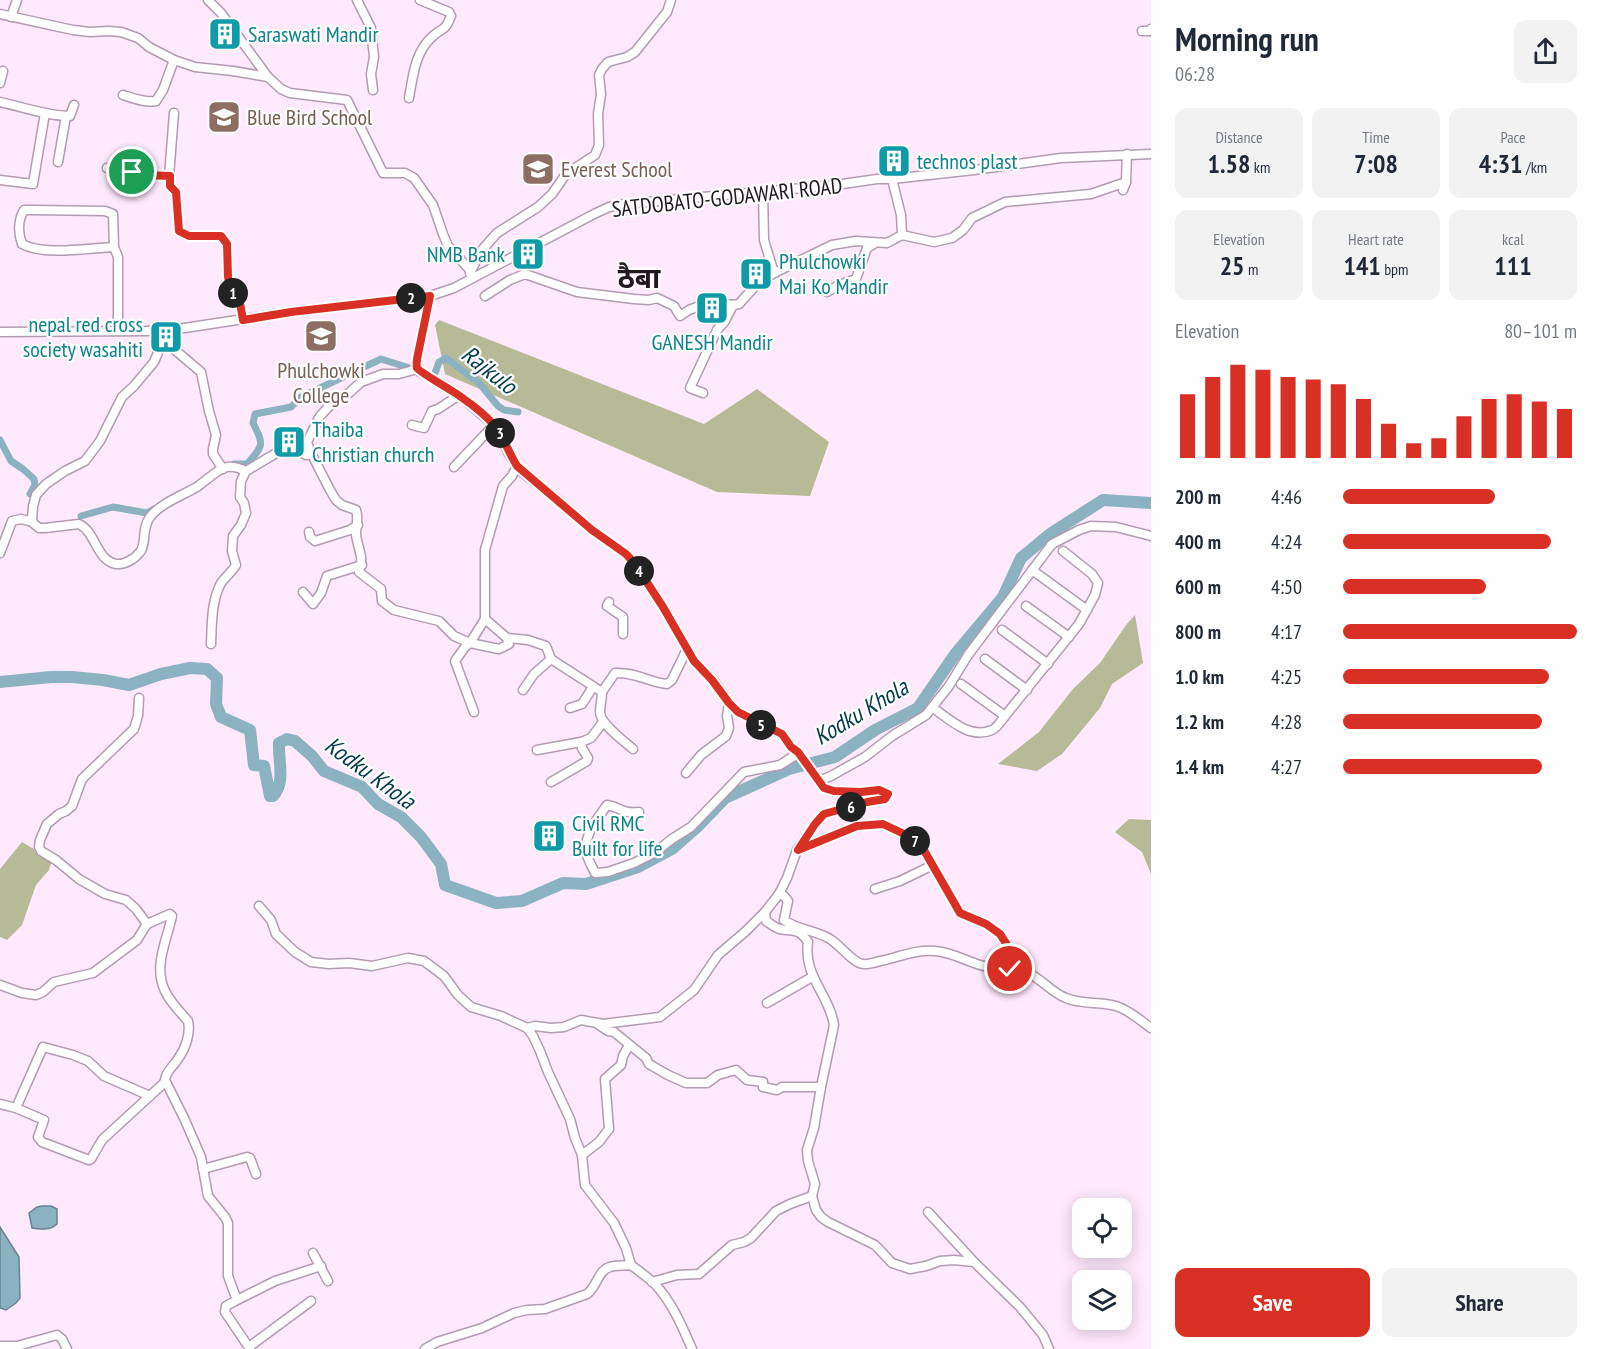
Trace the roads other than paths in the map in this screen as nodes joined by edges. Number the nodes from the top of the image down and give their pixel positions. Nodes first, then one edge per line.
1 (17, 0) edge
2 (208, 0) edge
3 (357, 0) edge
4 (420, 0) edge
5 (671, 0) edge
6 (0, 14) edge
7 (11, 17) junction
8 (1151, 29) edge
9 (1142, 31) dead end
10 (174, 60) junction
11 (3, 71) dead end
12 (268, 77) junction
13 (0, 83) edge
14 (373, 90) dead end
15 (123, 95) dead end
16 (409, 98) dead end
17 (0, 102) edge
18 (75, 105) dead end
19 (45, 113) junction
20 (174, 113) dead end
21 (66, 116) junction
22 (1127, 154) junction
23 (1151, 154) edge
24 (58, 162) dead end
25 (107, 168) dead end
26 (170, 176) junction
27 (892, 179) junction
28 (0, 180) edge
29 (763, 191) junction
30 (902, 235) junction
31 (876, 242) junction
32 (114, 247) junction
33 (470, 270) junction
34 (774, 273) junction
35 (468, 280) junction
36 (827, 292) dead end
37 (430, 296) junction
38 (485, 296) dead end
39 (733, 305) junction
40 (243, 320) junction
41 (178, 329) junction
42 (118, 331) junction
43 (0, 332) edge
44 (170, 337) junction
45 (417, 369) junction
46 (703, 393) dead end
47 (458, 396) junction
48 (412, 425) dead end
49 (494, 425) junction
50 (311, 454) junction
51 (517, 466) junction
52 (454, 467) dead end
53 (223, 469) junction
54 (246, 471) junction
55 (32, 519) junction
56 (358, 525) junction
57 (309, 532) dead end
58 (1151, 536) edge
59 (1063, 551) dead end
60 (0, 553) edge
61 (362, 566) junction
62 (1032, 570) junction
63 (303, 592) dead end
64 (609, 602) dead end
65 (1026, 606) dead end
66 (1087, 610) junction
67 (485, 619) junction
68 (1002, 630) dead end
69 (623, 634) dead end
70 (1070, 637) junction
71 (507, 638) junction
72 (470, 643) junction
73 (211, 644) dead end
74 (687, 649) junction
75 (551, 659) junction
76 (985, 659) dead end
77 (1048, 664) junction
78 (961, 684) dead end
79 (593, 687) junction
80 (523, 690) dead end
81 (1027, 690) junction
82 (602, 692) junction
83 (139, 698) dead end
84 (729, 703) junction
85 (932, 707) junction
86 (570, 708) dead end
87 (474, 712) dead end
88 (1005, 716) junction
89 (603, 722) junction
90 (581, 742) junction
91 (633, 749) dead end
92 (537, 750) dead end
93 (801, 756) junction
94 (686, 773) dead end
95 (817, 777) junction
96 (551, 782) dead end
97 (639, 812) dead end
98 (798, 850) junction
99 (933, 865) junction
100 (875, 890) dead end
101 (779, 894) junction
102 (259, 906) dead end
103 (765, 912) junction
104 (147, 924) junction
105 (1018, 969) junction
106 (812, 976) junction
107 (0, 985) edge
108 (767, 1003) dead end
109 (596, 1023) junction
110 (527, 1028) junction
111 (1151, 1028) edge
112 (629, 1045) junction
113 (165, 1082) junction
114 (821, 1087) junction
115 (150, 1096) junction
116 (0, 1104) edge
117 (16, 1108) junction
118 (582, 1155) junction
119 (203, 1168) junction
120 (256, 1174) dead end
121 (812, 1196) junction
122 (928, 1212) dead end
123 (313, 1253) dead end
124 (974, 1262) junction
125 (631, 1265) junction
126 (321, 1266) junction
127 (328, 1281) dead end
128 (652, 1282) junction
129 (237, 1300) junction
130 (311, 1301) dead end
131 (0, 1346) edge
132 (249, 1348) edge
133 (67, 1349) edge
134 (425, 1349) edge
135 (692, 1349) edge
136 (1049, 1349) edge

1 - 7 street
2 - 12 street
3 - 14 street
4 - 16 street
5 - 33 street
6 - 7 street
7 - 10 street
8 - 9 street
10 - 12 street
10 - 15 street
11 - 13 street
12 - 33 street
17 - 19 street
18 - 21 street
19 - 21 street
19 - 28 street
20 - 26 street
21 - 24 street
22 - 23 street, SATDOBATO-GODAWARI ROAD
22 - 27 street, SATDOBATO-GODAWARI ROAD
22 - 30 street
25 - 26 street
26 - 40 street
27 - 29 street, SATDOBATO-GODAWARI ROAD
27 - 30 street
29 - 34 street
29 - 35 street, SATDOBATO-GODAWARI ROAD
30 - 31 street
31 - 34 street
31 - 36 street
32 - 32 street
32 - 42 street
33 - 35 street
34 - 39 street
35 - 37 street, SATDOBATO-GODAWARI ROAD
37 - 40 street, SATDOBATO-GODAWARI ROAD
37 - 45 street
38 - 39 street
39 - 46 street
40 - 41 street, SATDOBATO-GODAWARI ROAD
41 - 42 street, SATDOBATO-GODAWARI ROAD
41 - 44 street
42 - 43 street, SATDOBATO-GODAWARI ROAD
44 - 53 street
44 - 55 street
45 - 47 street
45 - 50 street
47 - 48 street
47 - 49 street
49 - 51 street
49 - 52 street
50 - 54 street
50 - 56 street
51 - 67 street
51 - 74 street
53 - 54 street
53 - 55 street
54 - 73 street
55 - 60 street
56 - 57 street
56 - 61 street
58 - 62 street
59 - 66 street
61 - 63 street
61 - 72 street
62 - 66 street
62 - 85 street
64 - 69 street
65 - 70 street
66 - 70 street
67 - 71 street
67 - 72 street
68 - 77 street
70 - 77 street
71 - 72 street
71 - 75 street
72 - 87 street
74 - 82 street
74 - 84 street
75 - 79 street
75 - 80 street
76 - 81 street
77 - 81 street
78 - 88 street
79 - 82 street
79 - 86 street
81 - 88 street
82 - 89 street
83 - 104 street
84 - 93 street
84 - 94 street
85 - 88 street
85 - 95 street
89 - 90 street
89 - 91 street
90 - 92 street
90 - 96 street
93 - 95 street
93 - 97 street
95 - 98 street
98 - 99 street
98 - 101 street
99 - 100 street
99 - 105 street
101 - 103 street
101 - 105 street
102 - 110 street
103 - 106 street
103 - 109 street
104 - 107 street
104 - 113 street
105 - 111 street
106 - 108 street
106 - 114 street
109 - 110 street
109 - 112 street
110 - 118 street
112 - 114 street
112 - 118 street
113 - 115 street
113 - 119 street
114 - 121 street
115 - 117 street
115 - 117 street
116 - 117 street
118 - 125 street
119 - 120 street
119 - 129 street
121 - 124 street
121 - 128 street
122 - 124 street
123 - 126 street
124 - 136 street
125 - 128 street
125 - 134 street
126 - 127 street
126 - 129 street
128 - 135 street
129 - 132 street
130 - 132 street
131 - 133 street

